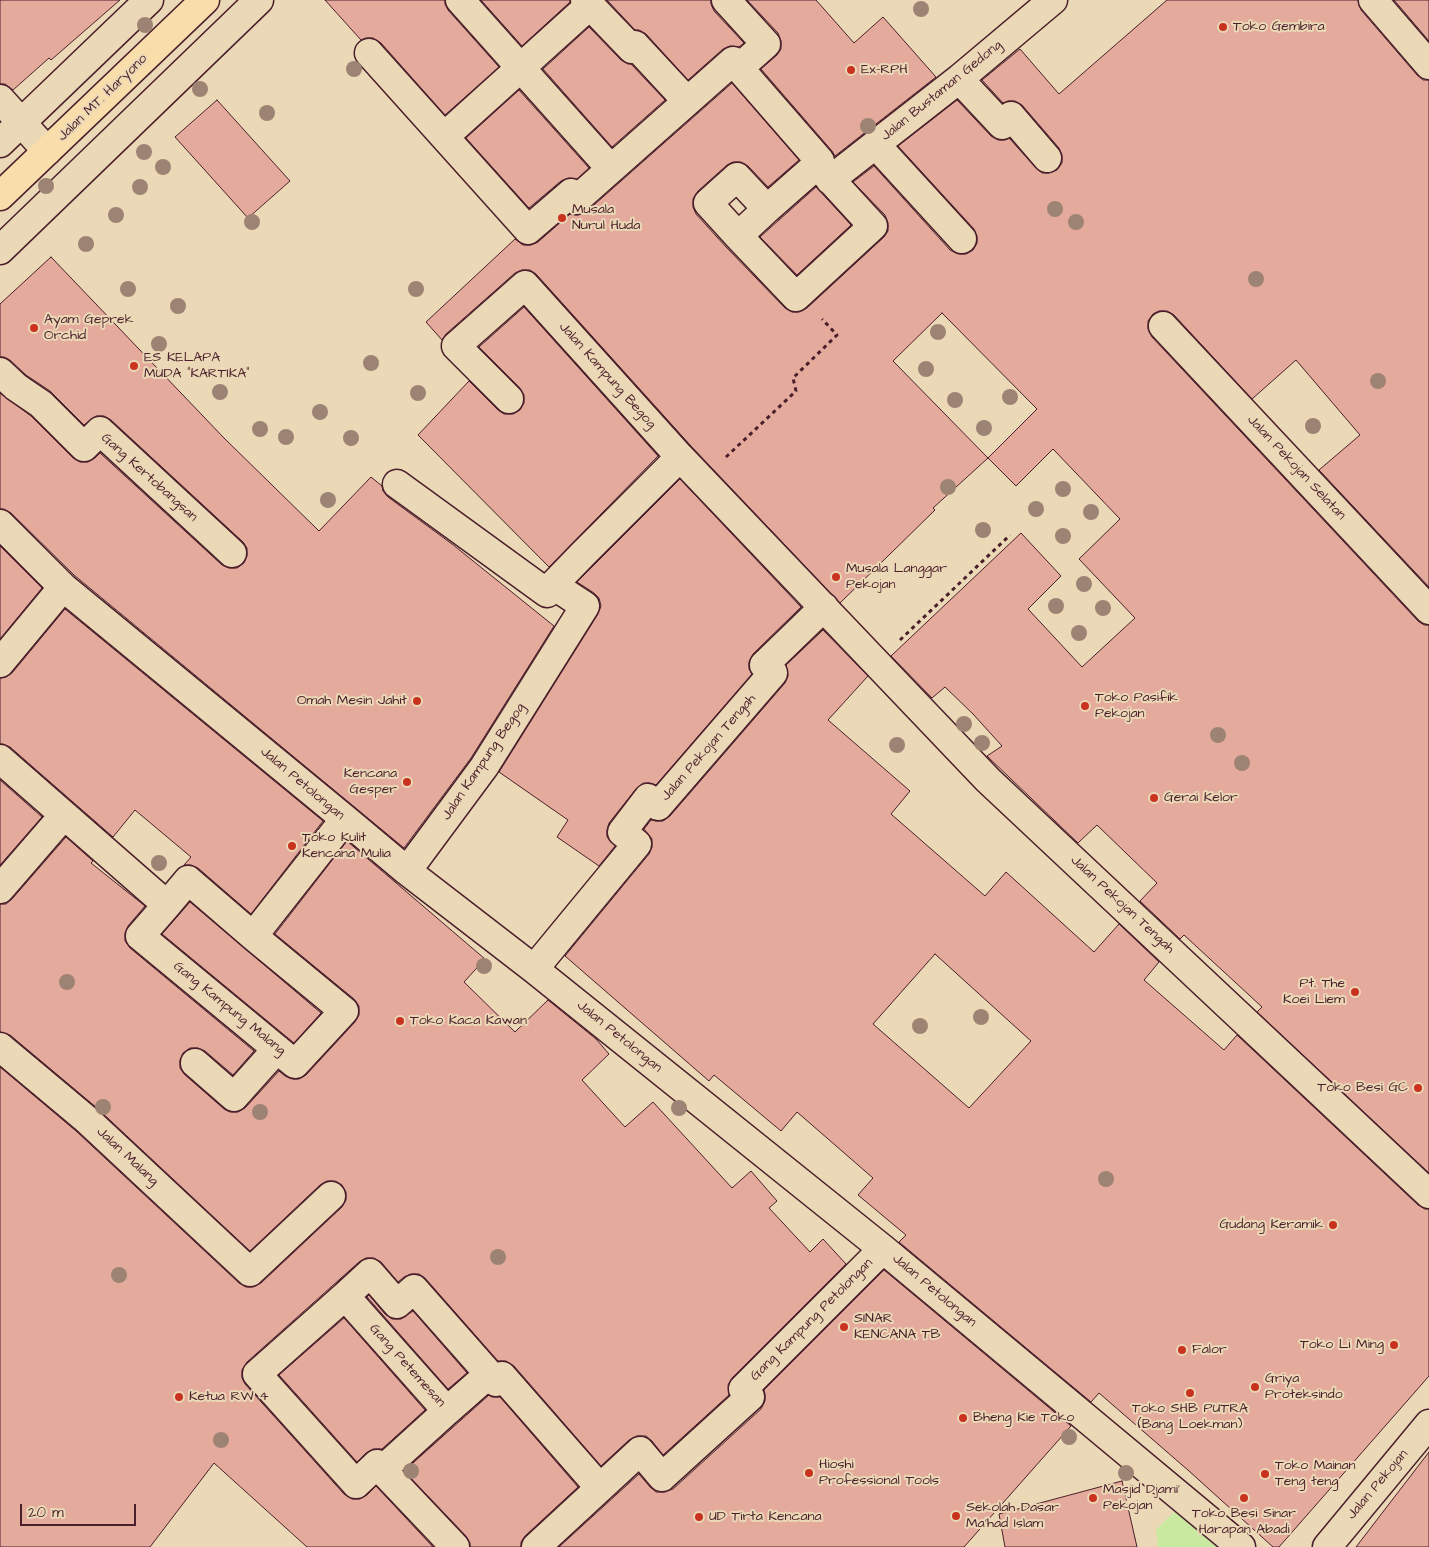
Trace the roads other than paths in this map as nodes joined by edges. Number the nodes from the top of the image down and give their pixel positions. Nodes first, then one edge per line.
1 (149, 0) edge
2 (205, 0) edge
3 (260, 0) edge
4 (460, 0) edge
5 (726, 0) edge
6 (1053, 0) edge
7 (1373, 0) edge
8 (588, 2) edge
9 (369, 52) dead end
10 (1429, 64) edge
11 (520, 68) junction
12 (739, 68) junction
13 (959, 79) junction
14 (0, 99) edge
15 (687, 101) junction
16 (20, 122) junction
17 (445, 136) junction
18 (0, 143) edge
19 (876, 145) junction
20 (47, 151) junction
21 (1048, 158) dead end
22 (611, 169) junction
23 (824, 172) junction
24 (0, 196) edge
25 (767, 209) junction
26 (738, 236) junction
27 (962, 239) dead end
28 (0, 250) edge
29 (1163, 326) dead end
30 (0, 372) edge
31 (509, 399) dead end
32 (680, 458) junction
33 (397, 484) dead end
34 (0, 524) edge
35 (232, 553) dead end
36 (553, 586) junction
37 (64, 587) junction
38 (824, 608) junction
39 (1429, 610) edge
40 (0, 663) edge
41 (0, 759) edge
42 (64, 815) junction
43 (345, 819) junction
44 (407, 871) junction
45 (0, 889) edge
46 (167, 905) junction
47 (253, 936) junction
48 (534, 969) junction
49 (0, 1047) edge
50 (278, 1049) junction
51 (195, 1063) dead end
52 (1429, 1194) edge
53 (332, 1196) dead end
54 (883, 1249) junction
55 (345, 1296) junction
56 (489, 1374) junction
57 (447, 1411) junction
58 (1429, 1424) edge
59 (382, 1470) junction
60 (600, 1488) junction
61 (455, 1547) edge
62 (536, 1547) edge
63 (1241, 1547) edge
64 (1327, 1547) edge

1 - 16 street
2 - 20 main road, Jalan MT. Haryono
3 - 28 street
4 - 11 street
5 - 12 street
6 - 13 street, Jalan Bustaman Gedong
7 - 10 street
8 - 11 street
8 - 15 street
9 - 17 street
11 - 17 street
11 - 22 street
12 - 15 street
12 - 23 street
13 - 19 street, Jalan Bustaman Gedong
13 - 21 street
14 - 16 street
15 - 22 street
16 - 18 street
16 - 20 street
17 - 22 street
19 - 23 street, Jalan Bustaman Gedong
19 - 27 street
20 - 24 main road, Jalan MT. Haryono
23 - 25 street, Jalan Bustaman Gedong
23 - 26 street
25 - 26 street, Jalan Bustaman Gedong
25 - 26 street
29 - 39 street, Jalan Pekojan Selatan
30 - 35 street, Gang Kertobangsan
31 - 32 street, Jalan Kampung Begog
32 - 36 street
32 - 38 street, Jalan Pekojan Tengah
33 - 36 street, Jalan Kampung Begog
34 - 37 street, Jalan Petolongan
36 - 44 street, Jalan Kampung Begog
37 - 40 street
37 - 43 street, Jalan Petolongan
38 - 48 street, Jalan Pekojan Tengah
38 - 52 street, Jalan Pekojan Tengah
41 - 42 street
42 - 45 street
42 - 46 street
43 - 44 street, Jalan Petolongan
43 - 47 street
44 - 48 street, Jalan Petolongan
46 - 47 street, Gang Kampung Malang
46 - 50 street, Gang Kampung Malang
47 - 50 street, Gang Kampung Malang
48 - 54 street, Jalan Petolongan
49 - 53 street, Jalan Malang
50 - 51 street
54 - 60 street, Gang Kampung Petolongan
54 - 63 street, Jalan Petolongan
55 - 56 street
55 - 57 street, Gang Petemesan
55 - 59 street, Gang Petemesan
56 - 57 street
56 - 60 street
57 - 59 street, Gang Petemesan
58 - 64 street, Jalan Pekojan
59 - 61 street
60 - 62 street, Gang Kampung Petolongan

